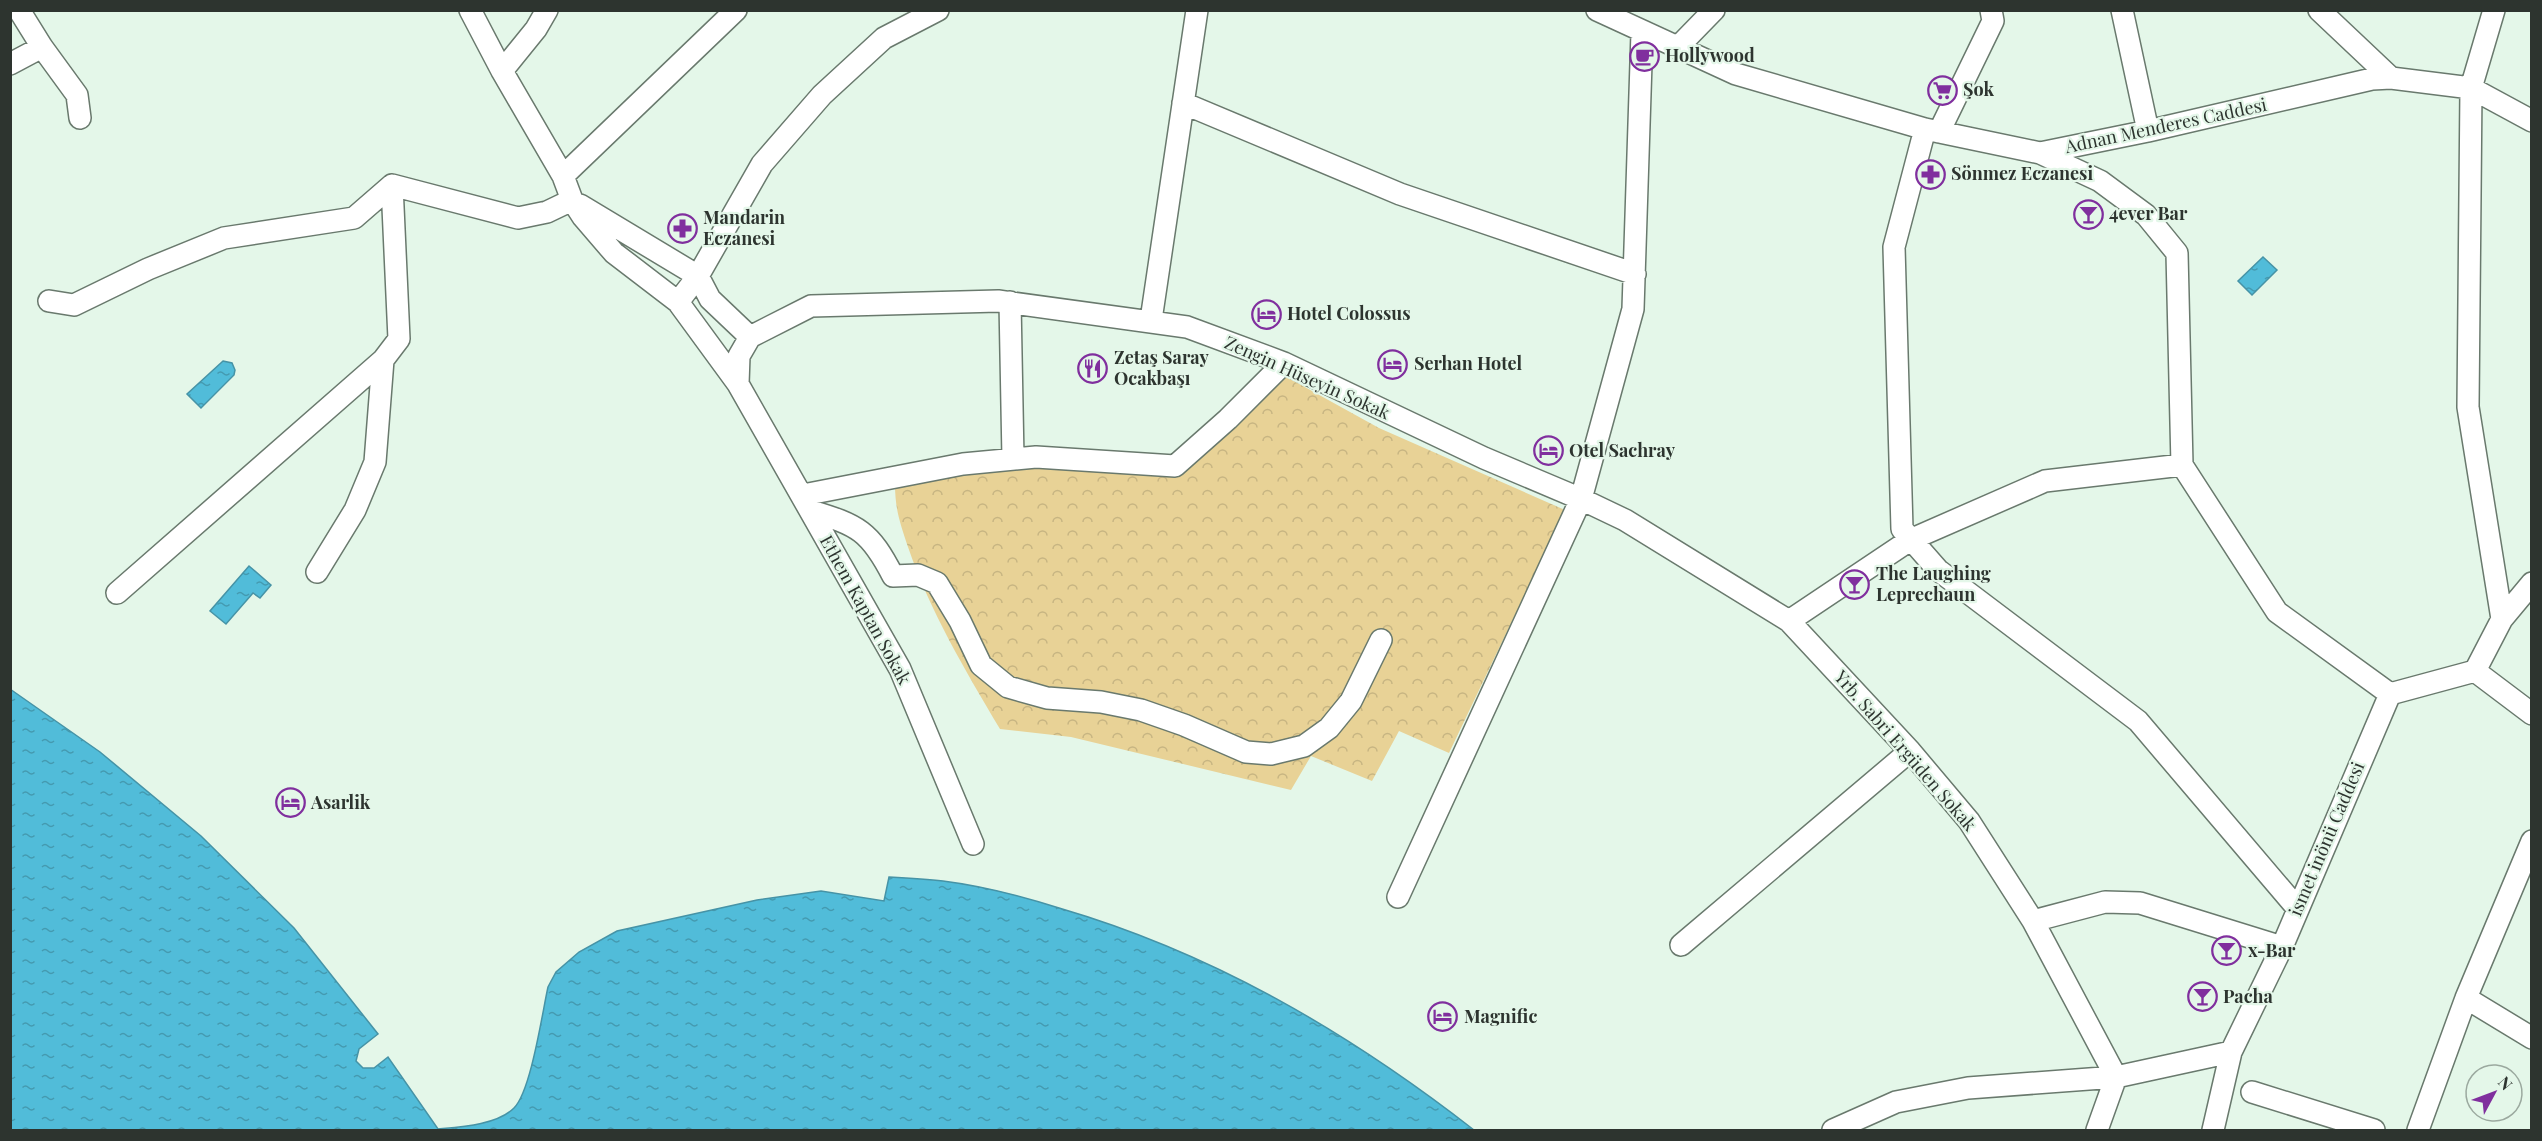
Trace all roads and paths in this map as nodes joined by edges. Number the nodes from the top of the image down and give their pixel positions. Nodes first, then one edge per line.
1 (19, 10) edge
2 (470, 10) edge
3 (547, 10) edge
4 (736, 10) edge
5 (938, 10) edge
6 (1197, 10) edge
7 (1596, 10) edge
8 (1714, 10) edge
9 (1990, 10) edge
10 (2122, 10) edge
11 (2319, 10) edge
12 (2493, 10) edge
13 (1642, 32) junction
14 (42, 47) junction
15 (1677, 48) junction
16 (10, 64) edge
17 (502, 71) junction
18 (2391, 78) junction
19 (2470, 88) junction
20 (1183, 103) junction
21 (80, 118) dead end
22 (2532, 121) edge
23 (1932, 130) junction
24 (2148, 131) junction
25 (2040, 153) junction
26 (563, 176) junction
27 (392, 185) junction
28 (572, 200) junction
29 (1635, 274) junction
30 (698, 276) junction
31 (49, 301) dead end
32 (678, 302) junction
33 (1010, 302) junction
34 (1151, 320) junction
35 (750, 337) junction
36 (383, 360) junction
37 (1284, 363) junction
38 (738, 384) junction
39 (1012, 459) junction
40 (2182, 465) junction
41 (1581, 498) junction
42 (807, 503) junction
43 (1910, 540) junction
44 (317, 572) dead end
45 (2532, 583) edge
46 (117, 593) dead end
47 (2502, 619) junction
48 (1789, 621) junction
49 (1381, 640) dead end
50 (2475, 671) junction
51 (2390, 694) junction
52 (2532, 714) edge
53 (1910, 752) junction
54 (973, 844) dead end
55 (2530, 847) edge
56 (1398, 897) dead end
57 (2297, 908) junction
58 (2033, 921) junction
59 (1681, 945) dead end
60 (2282, 947) junction
61 (2466, 998) junction
62 (2532, 1038) edge
63 (2231, 1052) junction
64 (2116, 1077) junction
65 (2252, 1092) dead end
66 (1833, 1131) edge
67 (2097, 1131) edge
68 (2213, 1131) edge
69 (2374, 1131) edge
70 (2418, 1131) edge

1 - 14 street
2 - 17 street
3 - 17 street
4 - 26 street
5 - 30 street
6 - 20 street
7 - 13 street, Adnan Menderes Caddesi
8 - 15 street
9 - 23 street
10 - 24 street
11 - 18 street
12 - 19 street
13 - 15 street, Adnan Menderes Caddesi
13 - 29 street
14 - 16 street
14 - 21 street
15 - 23 street, Adnan Menderes Caddesi
17 - 26 street
18 - 19 street, Adnan Menderes Caddesi
18 - 24 street, Adnan Menderes Caddesi
19 - 22 street, Adnan Menderes Caddesi
19 - 47 street
20 - 29 street
20 - 34 street
23 - 25 street, Adnan Menderes Caddesi
23 - 43 street
24 - 25 street, Adnan Menderes Caddesi
25 - 40 street
26 - 28 street
27 - 28 street
27 - 31 street
27 - 36 street
28 - 30 street
28 - 32 street, Ethem Kaptan Sokak
29 - 41 street
30 - 32 street
30 - 35 street
32 - 38 street, Ethem Kaptan Sokak
33 - 34 street, Zengin Hüseyin Sokak
33 - 35 street, Zengin Hüseyin Sokak
33 - 39 street
34 - 37 street, Zengin Hüseyin Sokak
35 - 38 street
36 - 44 street
36 - 46 street
37 - 39 street
37 - 41 street, Zengin Hüseyin Sokak
38 - 42 street, Ethem Kaptan Sokak
39 - 42 street
40 - 43 street
40 - 51 street
41 - 48 street, Zengin Hüseyin Sokak
41 - 56 street
42 - 49 street
42 - 54 street, Ethem Kaptan Sokak
43 - 48 street
43 - 57 street
45 - 47 street
47 - 50 street
48 - 53 street, Yrb. Sabri Ergüden Sokak
50 - 51 street
50 - 52 street
51 - 57 street, ismet inönü Caddesi
53 - 58 street, Yrb. Sabri Ergüden Sokak
53 - 59 street
55 - 61 street
57 - 60 street, ismet inönü Caddesi
58 - 60 street
58 - 64 street, Yrb. Sabri Ergüden Sokak
60 - 63 street, ismet inönü Caddesi
61 - 62 street
61 - 70 street
63 - 64 street
63 - 68 street, ismet inönü Caddesi
64 - 66 street
64 - 67 street
65 - 69 street

